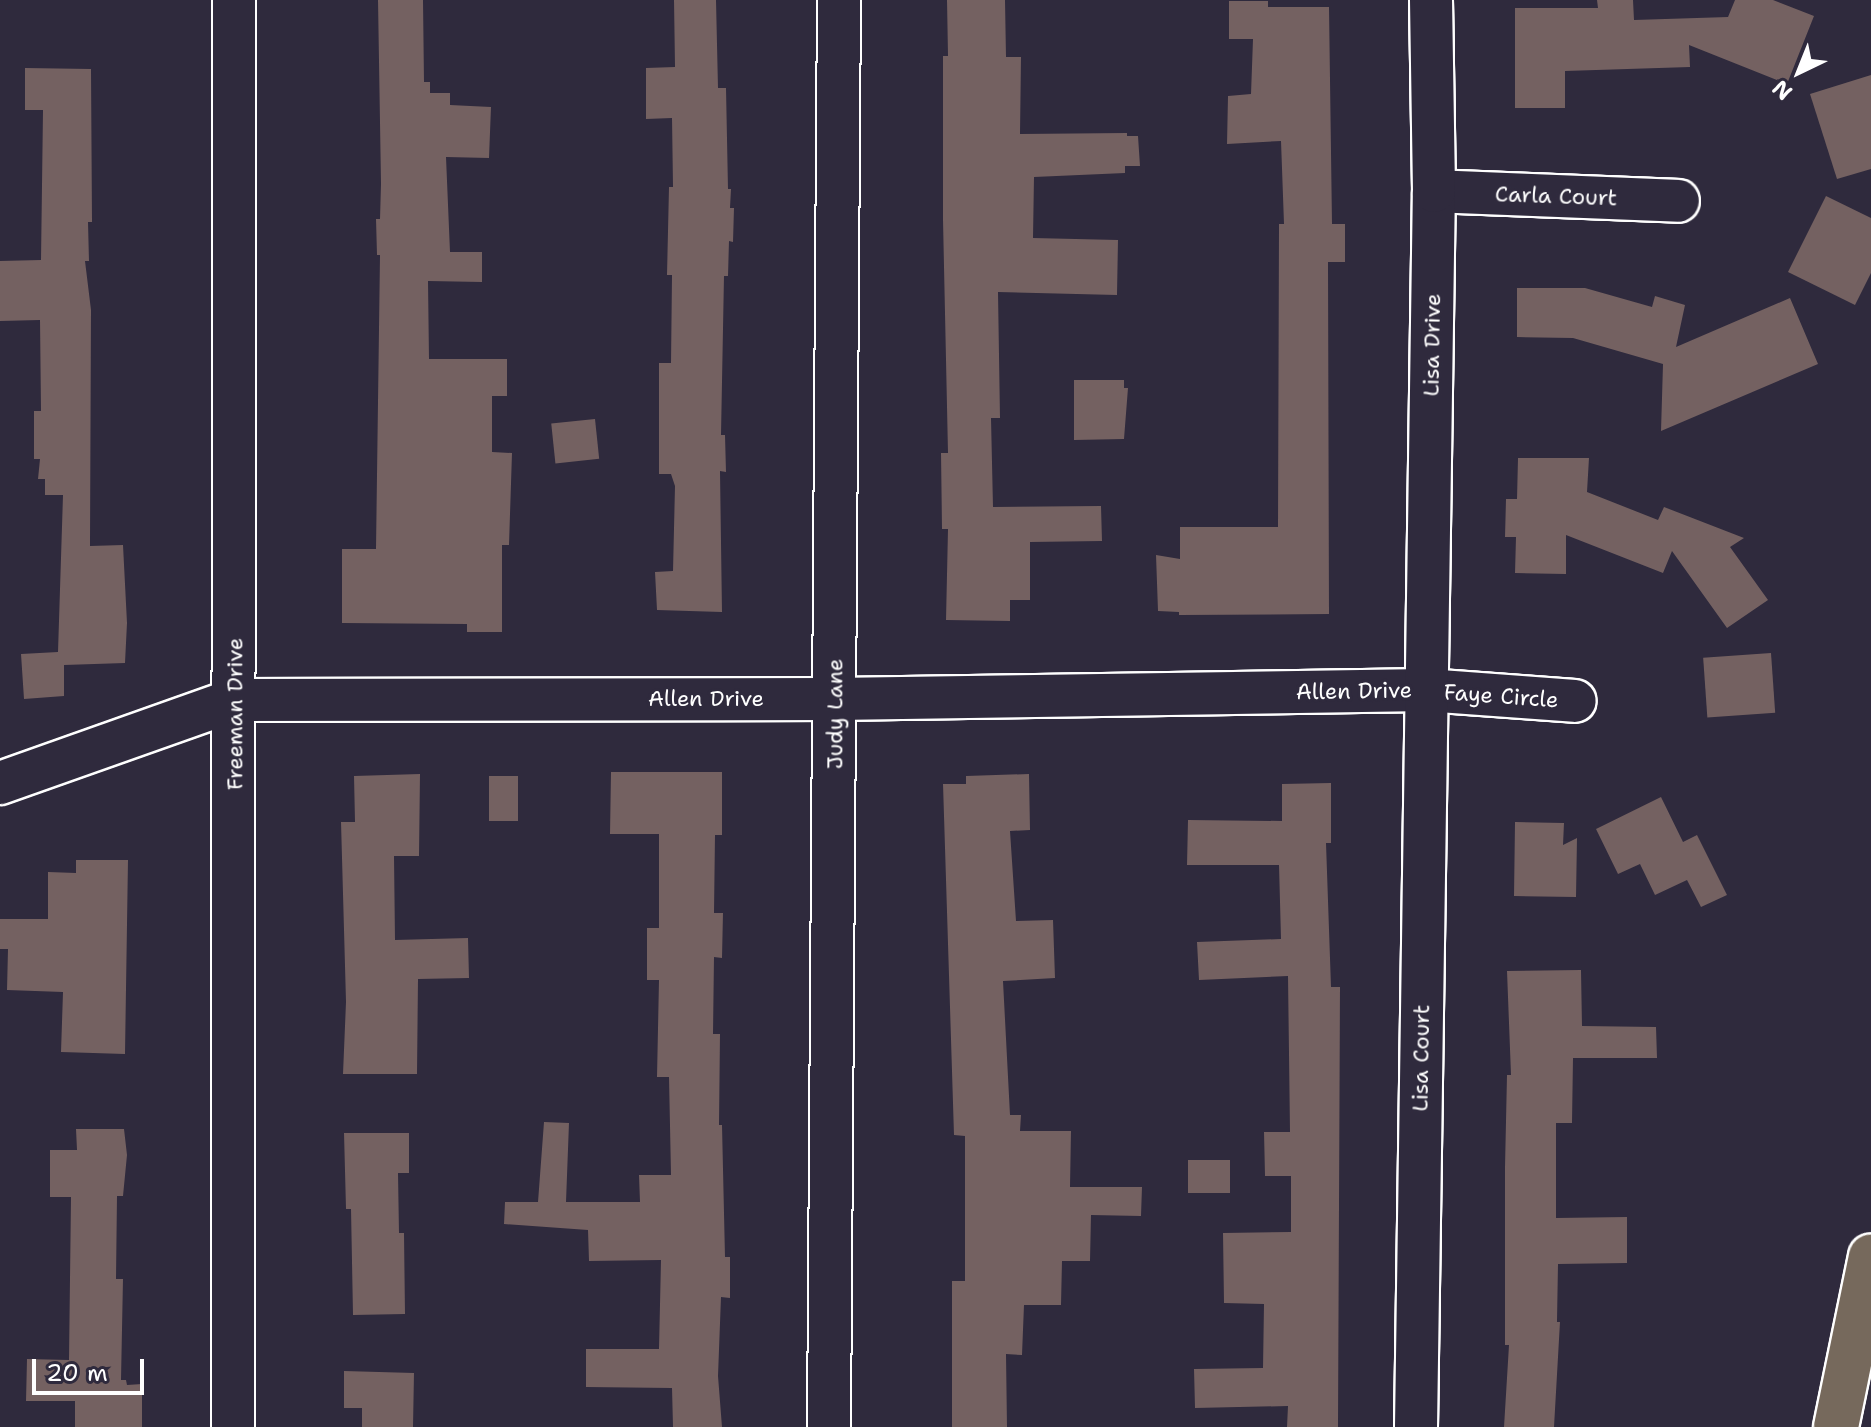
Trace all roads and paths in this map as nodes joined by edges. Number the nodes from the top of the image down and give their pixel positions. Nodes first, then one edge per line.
1 (234, 0) edge
2 (839, 0) edge
3 (1431, 0) edge
4 (1434, 191) junction
5 (1678, 201) dead end
6 (1426, 690) junction
7 (835, 699) junction
8 (235, 700) junction
9 (1575, 701) dead end
10 (0, 783) edge
11 (1871, 1257) edge
12 (233, 1427) edge
13 (829, 1427) edge
14 (1416, 1427) edge
15 (1836, 1427) edge

1 - 8 street, Freeman Drive
2 - 7 street, Judy Lane
3 - 4 street, Lisa Drive
4 - 5 street, Carla Court
4 - 6 street, Lisa Drive
6 - 7 street, Allen Drive
6 - 9 street, Faye Circle
6 - 14 street, Lisa Court
7 - 8 street, Allen Drive
7 - 13 street, Judy Lane
8 - 10 street, Allen Drive
8 - 12 street, Freeman Drive
11 - 15 highway

